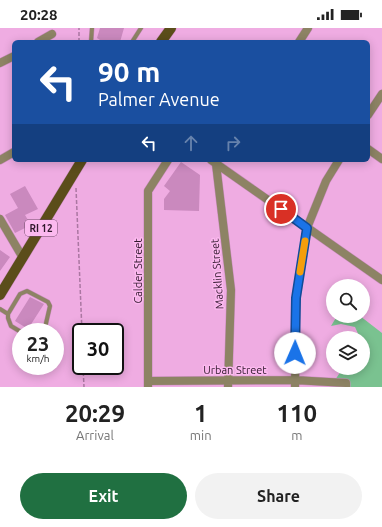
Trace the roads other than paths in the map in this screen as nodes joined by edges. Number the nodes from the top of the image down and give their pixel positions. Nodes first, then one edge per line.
1 (92, 28) edge
2 (141, 28) edge
3 (170, 28) edge
4 (308, 28) edge
5 (52, 34) dead end
6 (42, 40) edge
7 (91, 40) edge
8 (133, 40) edge
9 (162, 40) edge
10 (299, 40) edge
11 (12, 57) edge
12 (0, 64) edge
13 (382, 94) edge
14 (370, 112) edge
15 (370, 150) edge
16 (12, 153) edge
17 (382, 159) edge
18 (0, 160) edge
19 (81, 162) edge
20 (167, 162) edge
21 (215, 162) edge
22 (216, 162) edge
23 (338, 162) edge
24 (0, 219) edge
25 (307, 228) junction
26 (23, 258) junction
27 (382, 280) edge
28 (0, 295) edge
29 (0, 309) edge
30 (8, 314) junction
31 (46, 323) edge
32 (12, 327) edge
33 (148, 384) edge
34 (228, 384) edge
35 (295, 384) edge
36 (346, 385) edge

1 - 7 lane
2 - 8 lane
3 - 9 main road
4 - 10 street
5 - 6 street
11 - 12 street
13 - 14 street
15 - 17 street
16 - 18 street
19 - 26 main road, RI 12
20 - 33 street, Calder Street
21 - 34 street, Macklin Street
22 - 25 street
23 - 25 street
24 - 26 street
25 - 27 street
25 - 35 street
26 - 28 main road, RI 12
29 - 30 lane
30 - 31 lane
30 - 32 lane
33 - 34 street, Urban Street
34 - 35 street, Urban Street
35 - 36 street, Urban Street

